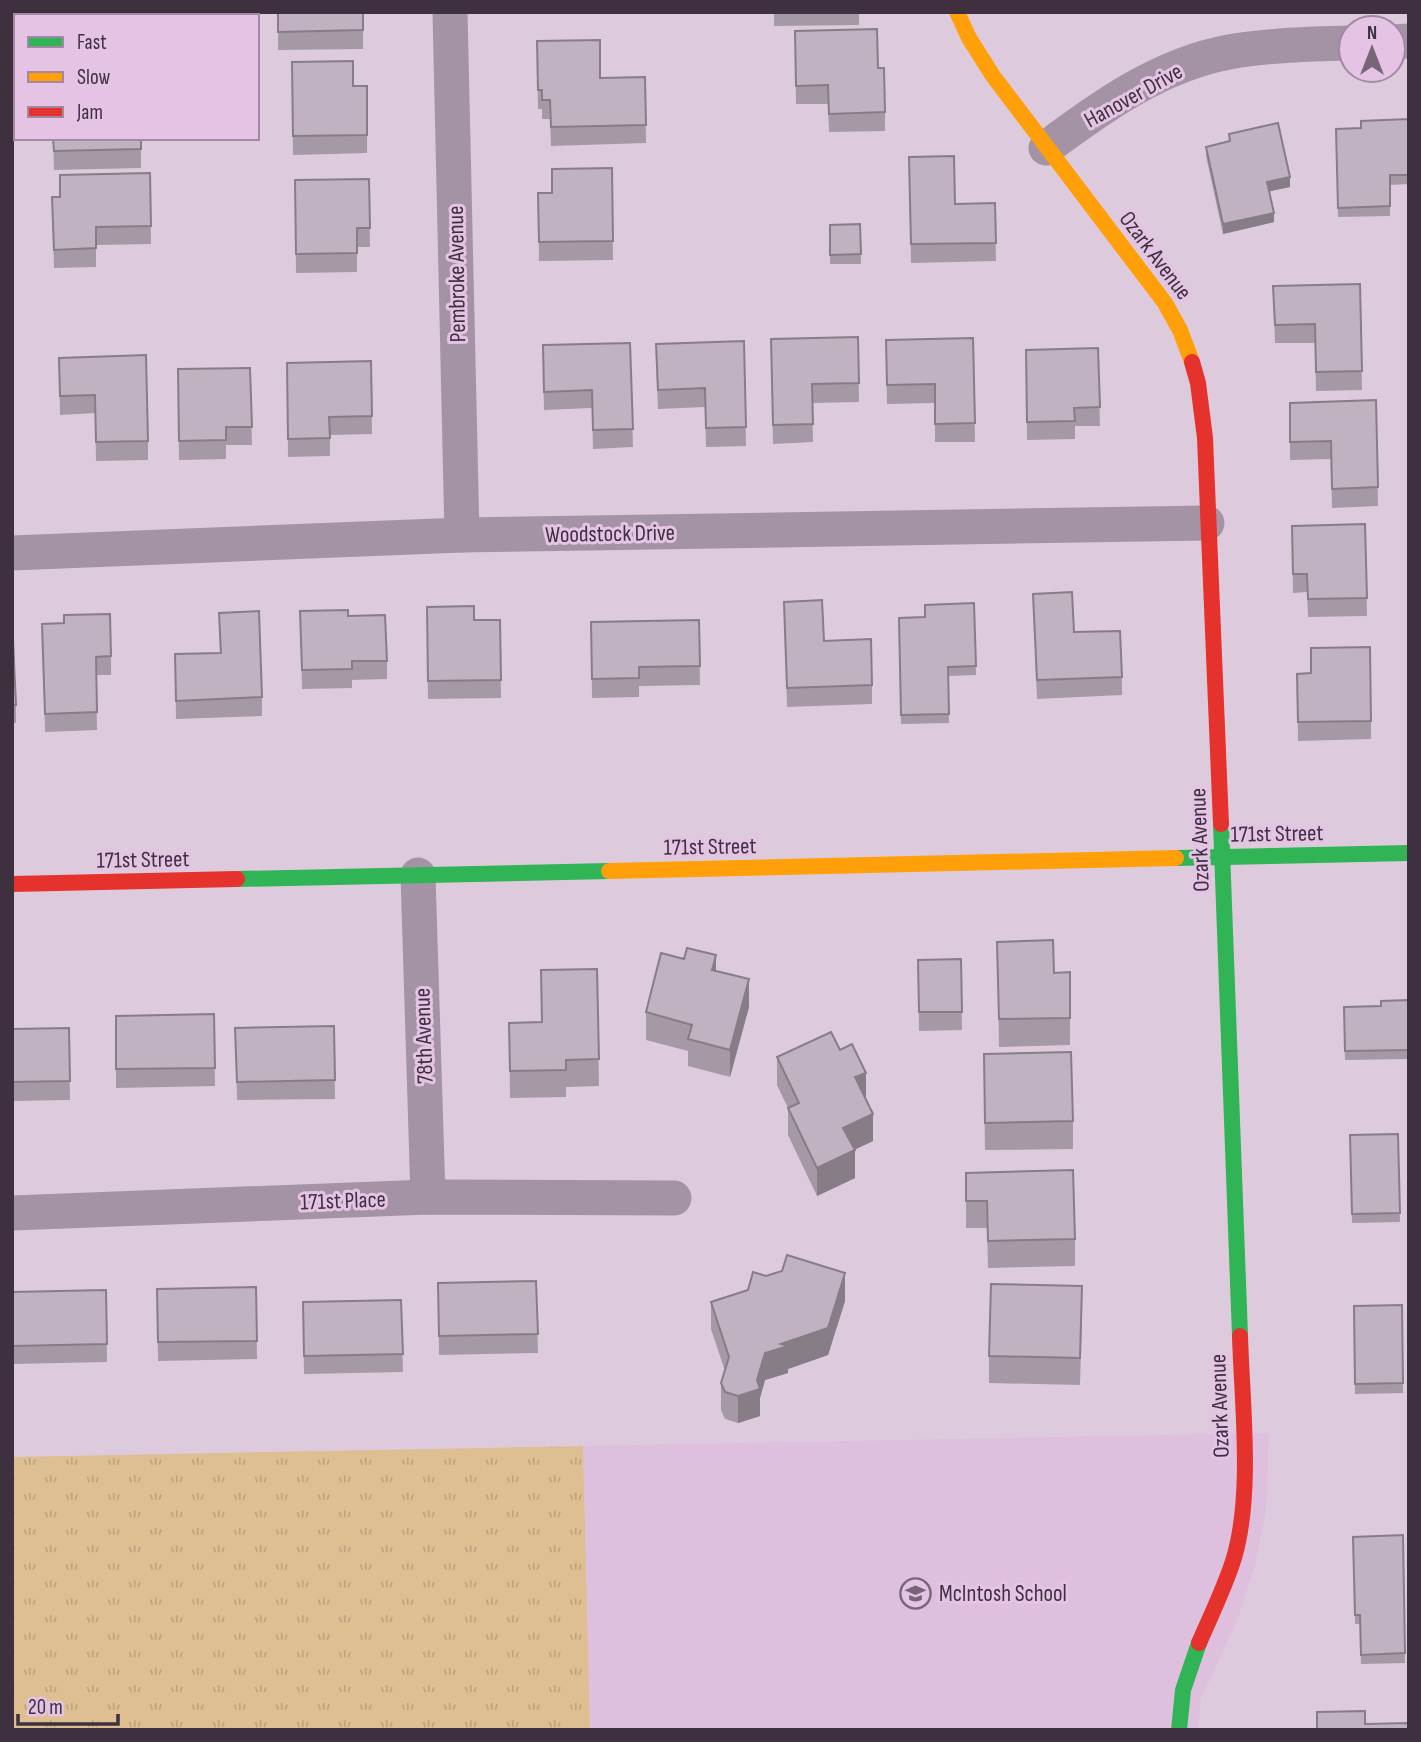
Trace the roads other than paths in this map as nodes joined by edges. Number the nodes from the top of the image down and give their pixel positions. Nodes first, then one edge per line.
1 (450, 12) edge
2 (957, 12) edge
3 (1337, 43) edge
4 (1046, 148) junction
5 (1207, 523) junction
6 (461, 536) junction
7 (12, 553) edge
8 (1409, 853) edge
9 (1222, 857) junction
10 (418, 875) junction
11 (12, 884) edge
12 (428, 1197) junction
13 (674, 1198) dead end
14 (12, 1213) edge
15 (1178, 1730) edge

1 - 6 street, Pembroke Avenue
2 - 4 street, Ozark Avenue
3 - 4 street, Hanover Drive
4 - 5 street, Ozark Avenue
5 - 6 street, Woodstock Drive
5 - 9 street, Ozark Avenue
6 - 7 street, Woodstock Drive
8 - 9 street, 171st Street
9 - 10 street, 171st Street
9 - 15 street, Ozark Avenue
10 - 11 street, 171st Street
10 - 12 street, 78th Avenue
12 - 13 street, 171st Place
12 - 14 street, 171st Place

